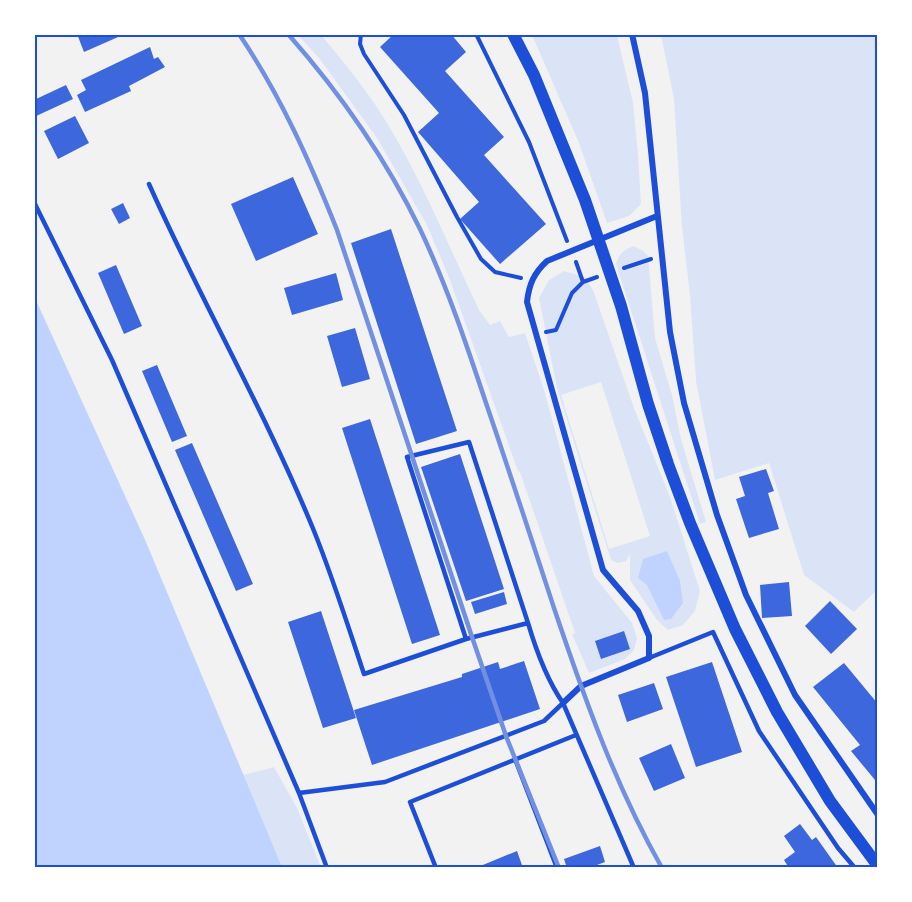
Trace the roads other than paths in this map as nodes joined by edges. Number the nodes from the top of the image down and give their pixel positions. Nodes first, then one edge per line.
1 (513, 34) edge
2 (632, 34) edge
3 (149, 184) dead end
4 (34, 202) edge
5 (657, 216) junction
6 (597, 240) junction
7 (528, 623) junction
8 (466, 639) junction
9 (649, 658) junction
10 (563, 702) junction
11 (576, 735) junction
12 (514, 759) junction
13 (299, 793) junction
14 (878, 815) edge
15 (878, 866) edge
16 (327, 867) edge
17 (436, 867) edge
18 (557, 867) edge
19 (634, 867) edge
20 (855, 867) edge

1 - 6 main road
2 - 5 street
3 - 8 lane
4 - 13 lane
5 - 6 street
5 - 14 street
6 - 9 street
6 - 15 main road
7 - 8 lane
7 - 8 lane
7 - 10 lane
9 - 10 street
9 - 20 lane
10 - 11 lane
10 - 13 lane
11 - 12 lane
11 - 19 lane
12 - 17 lane
12 - 18 lane
13 - 16 lane

